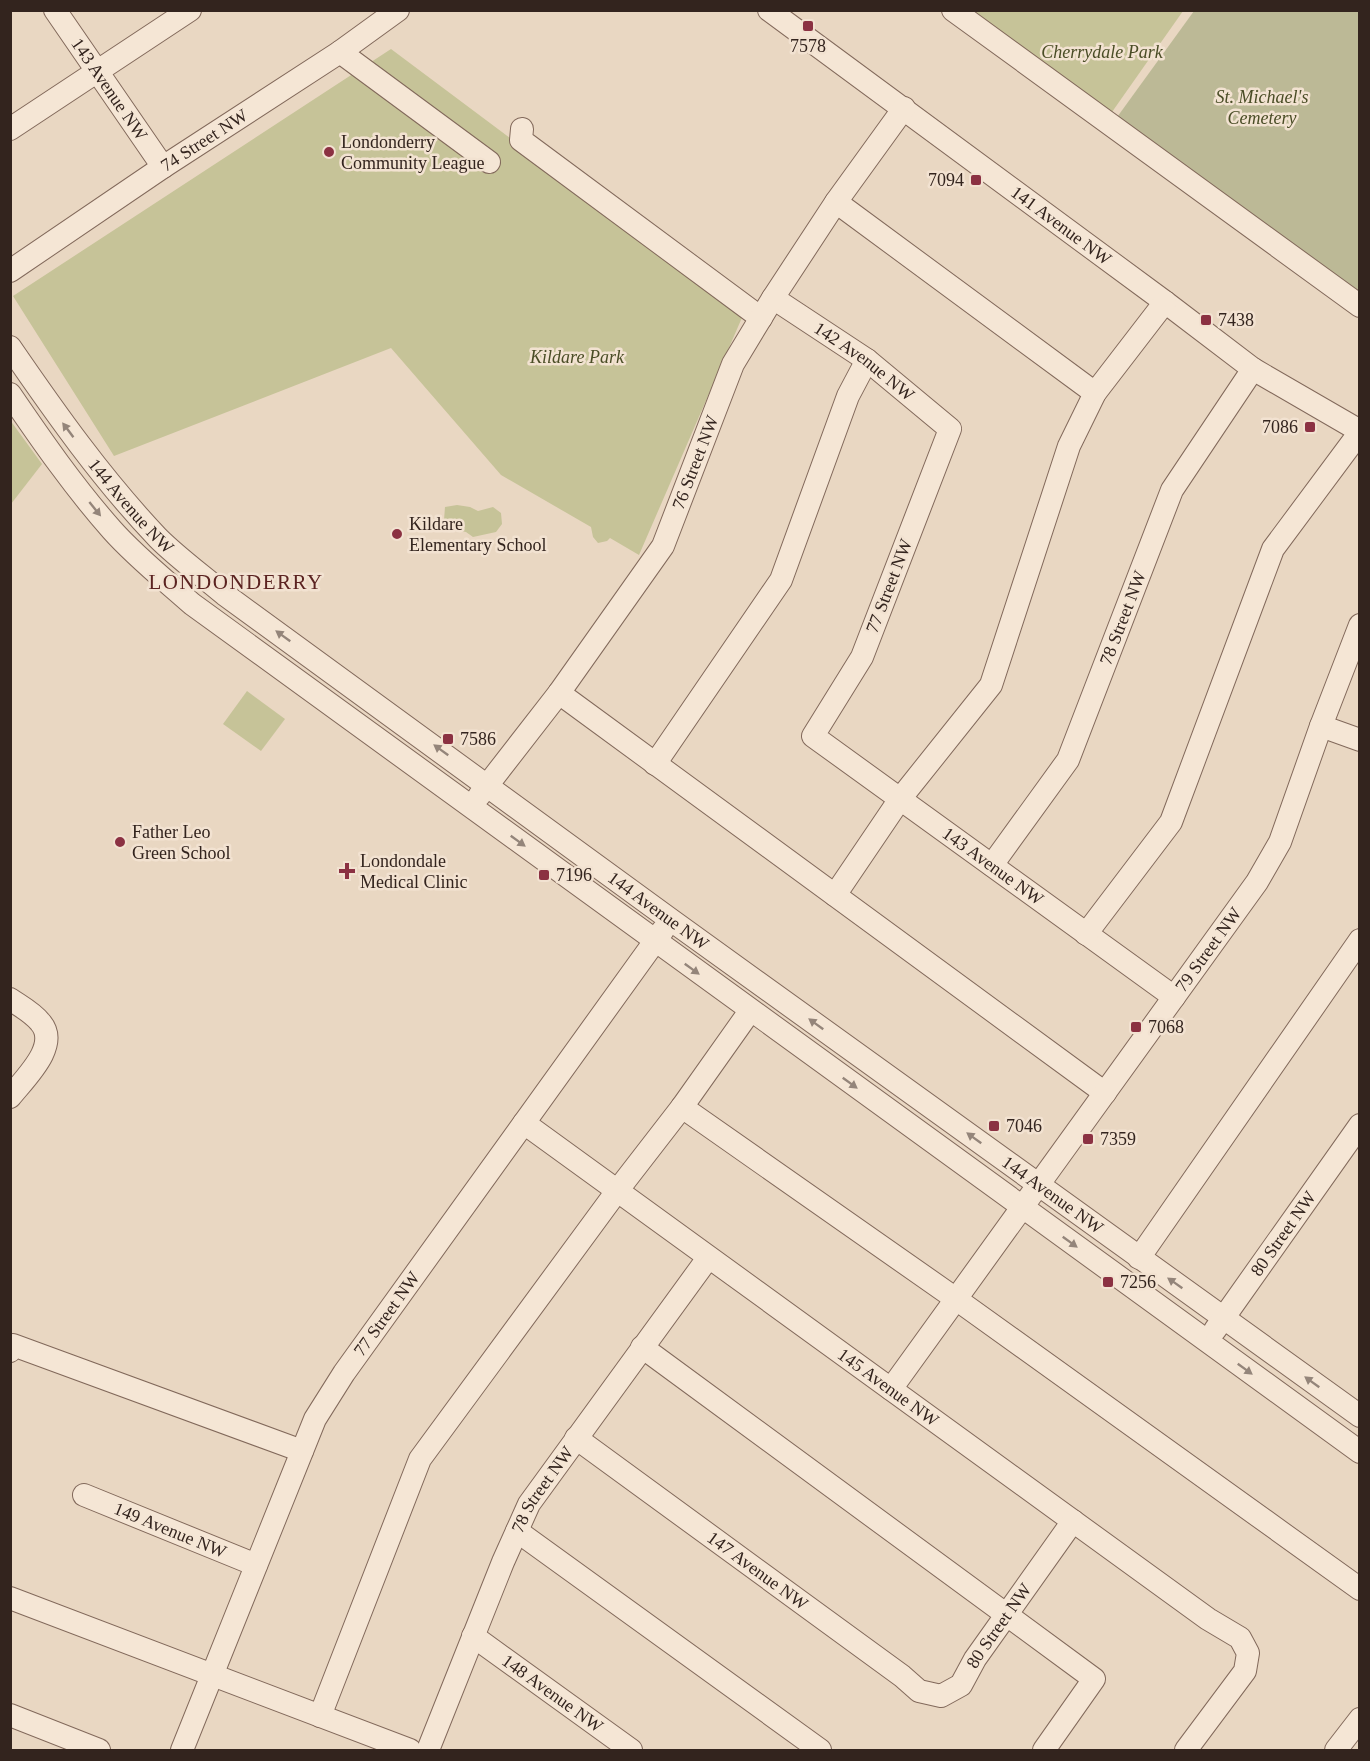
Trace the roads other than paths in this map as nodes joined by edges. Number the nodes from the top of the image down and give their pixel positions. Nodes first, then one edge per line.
1 (55, 10) edge
2 (190, 10) edge
3 (398, 10) edge
4 (769, 10) edge
5 (953, 10) edge
6 (340, 52) junction
7 (97, 71) junction
8 (904, 108) junction
9 (10, 129) edge
10 (522, 129) dead end
11 (489, 162) dead end
12 (163, 167) junction
13 (836, 202) junction
14 (10, 271) edge
15 (773, 298) junction
16 (1165, 302) junction
17 (1359, 306) edge
18 (761, 318) junction
19 (10, 347) edge
20 (867, 360) junction
21 (1252, 369) junction
22 (1095, 393) junction
23 (10, 394) edge
24 (950, 429) joint
25 (1359, 431) edge
26 (1359, 625) edge
27 (559, 693) junction
28 (1321, 726) junction
29 (813, 736) joint
30 (1359, 740) edge
31 (655, 764) junction
32 (488, 785) junction
33 (900, 799) junction
34 (471, 806) junction
35 (992, 865) junction
36 (835, 895) junction
37 (671, 920) junction
38 (1086, 934) junction
39 (1359, 940) edge
40 (655, 942) junction
41 (1174, 997) junction
42 (10, 999) edge
43 (750, 1011) junction
44 (1105, 1093) junction
45 (10, 1097) edge
46 (682, 1107) junction
47 (524, 1123) junction
48 (1359, 1125) edge
49 (1039, 1185) junction
50 (617, 1191) junction
51 (1022, 1208) junction
52 (708, 1258) junction
53 (1139, 1258) junction
54 (956, 1299) junction
55 (1223, 1317) junction
56 (1207, 1341) junction
57 (642, 1347) junction
58 (10, 1351) edge
59 (891, 1389) junction
60 (1359, 1416) edge
61 (576, 1438) junction
62 (302, 1450) junction
63 (1359, 1452) edge
64 (84, 1495) dead end
65 (1073, 1521) junction
66 (517, 1531) junction
67 (256, 1565) junction
68 (1359, 1589) edge
69 (10, 1598) edge
70 (1007, 1615) junction
71 (473, 1636) junction
72 (213, 1675) junction
73 (941, 1696) joint
74 (10, 1715) edge
75 (320, 1716) junction
76 (1359, 1719) edge
77 (99, 1750) edge
78 (182, 1750) edge
79 (410, 1750) edge
80 (428, 1750) edge
81 (631, 1750) edge
82 (820, 1750) edge
83 (1044, 1750) edge
84 (1186, 1750) edge
85 (1336, 1750) edge

1 - 7 street, 143 Avenue NW
2 - 7 street
3 - 6 street, 74 Street NW
4 - 8 street, 141 Avenue NW
5 - 17 street
6 - 11 street
6 - 12 street, 74 Street NW
7 - 9 street
7 - 12 street, 143 Avenue NW
8 - 13 street, 76 Street NW
8 - 16 street, 141 Avenue NW
10 - 18 street
12 - 14 street, 74 Street NW
13 - 15 street, 76 Street NW
13 - 22 street
15 - 18 street, 76 Street NW
15 - 20 street, 142 Avenue NW
16 - 21 street, 141 Avenue NW
16 - 22 street
18 - 27 street, 76 Street NW
32 -> 19 street, 144 Avenue NW
20 - 24 street, 142 Avenue NW
20 - 31 street
21 - 25 street, 141 Avenue NW
21 - 35 street, 78 Street NW
22 - 33 street
23 -> 34 street, 144 Avenue NW
24 - 29 street, 77 Street NW
25 - 38 street
26 - 28 street, 79 Street NW
27 - 31 street
27 - 32 street, 76 Street NW
28 - 30 street
28 - 41 street, 79 Street NW
29 - 33 street, 143 Avenue NW
31 - 36 street
32 - 34 street, 76 Street NW
32 - 37 street, 144 Avenue NW
33 - 35 street, 143 Avenue NW
33 - 36 street
34 -> 40 street, 144 Avenue NW
35 - 38 street, 143 Avenue NW
36 - 44 street
37 - 40 street, 77 Street NW
49 -> 37 street, 144 Avenue NW
38 - 41 street, 143 Avenue NW
39 - 53 street
40 -> 43 street, 144 Avenue NW
40 - 47 street, 77 Street NW
41 - 44 street, 79 Street NW
42 - 45 street
43 - 46 street
43 -> 51 street, 144 Avenue NW
44 - 49 street, 79 Street NW
46 - 50 street
46 - 54 street
47 - 50 street, 145 Avenue NW
47 - 62 street, 77 Street NW
48 - 55 street, 80 Street NW
49 - 51 street, 79 Street NW
49 - 53 street, 144 Avenue NW
50 - 52 street, 145 Avenue NW
50 - 75 street
51 - 54 street, 79 Street NW
51 -> 56 street, 144 Avenue NW
52 - 57 street, 78 Street NW
52 - 59 street, 145 Avenue NW
55 -> 53 street, 144 Avenue NW
54 - 59 street, 79 Street NW
54 - 68 street
55 - 56 street, 80 Street NW
60 -> 55 street, 144 Avenue NW
56 -> 63 street, 144 Avenue NW
57 - 61 street, 78 Street NW
57 - 70 street
58 - 62 street
59 - 65 street, 145 Avenue NW
61 - 66 street, 78 Street NW
61 - 73 street, 147 Avenue NW
62 - 67 street, 77 Street NW
64 - 67 street, 149 Avenue NW
65 - 70 street, 80 Street NW
65 - 84 street, 145 Avenue NW
66 - 71 street, 78 Street NW
66 - 82 street
67 - 72 street, 77 Street NW
69 - 72 street
70 - 73 street, 80 Street NW
70 - 83 street
71 - 80 street, 78 Street NW
71 - 81 street, 148 Avenue NW
72 - 75 street
72 - 78 street, 77 Street NW
74 - 77 street
75 - 79 street
76 - 85 street

